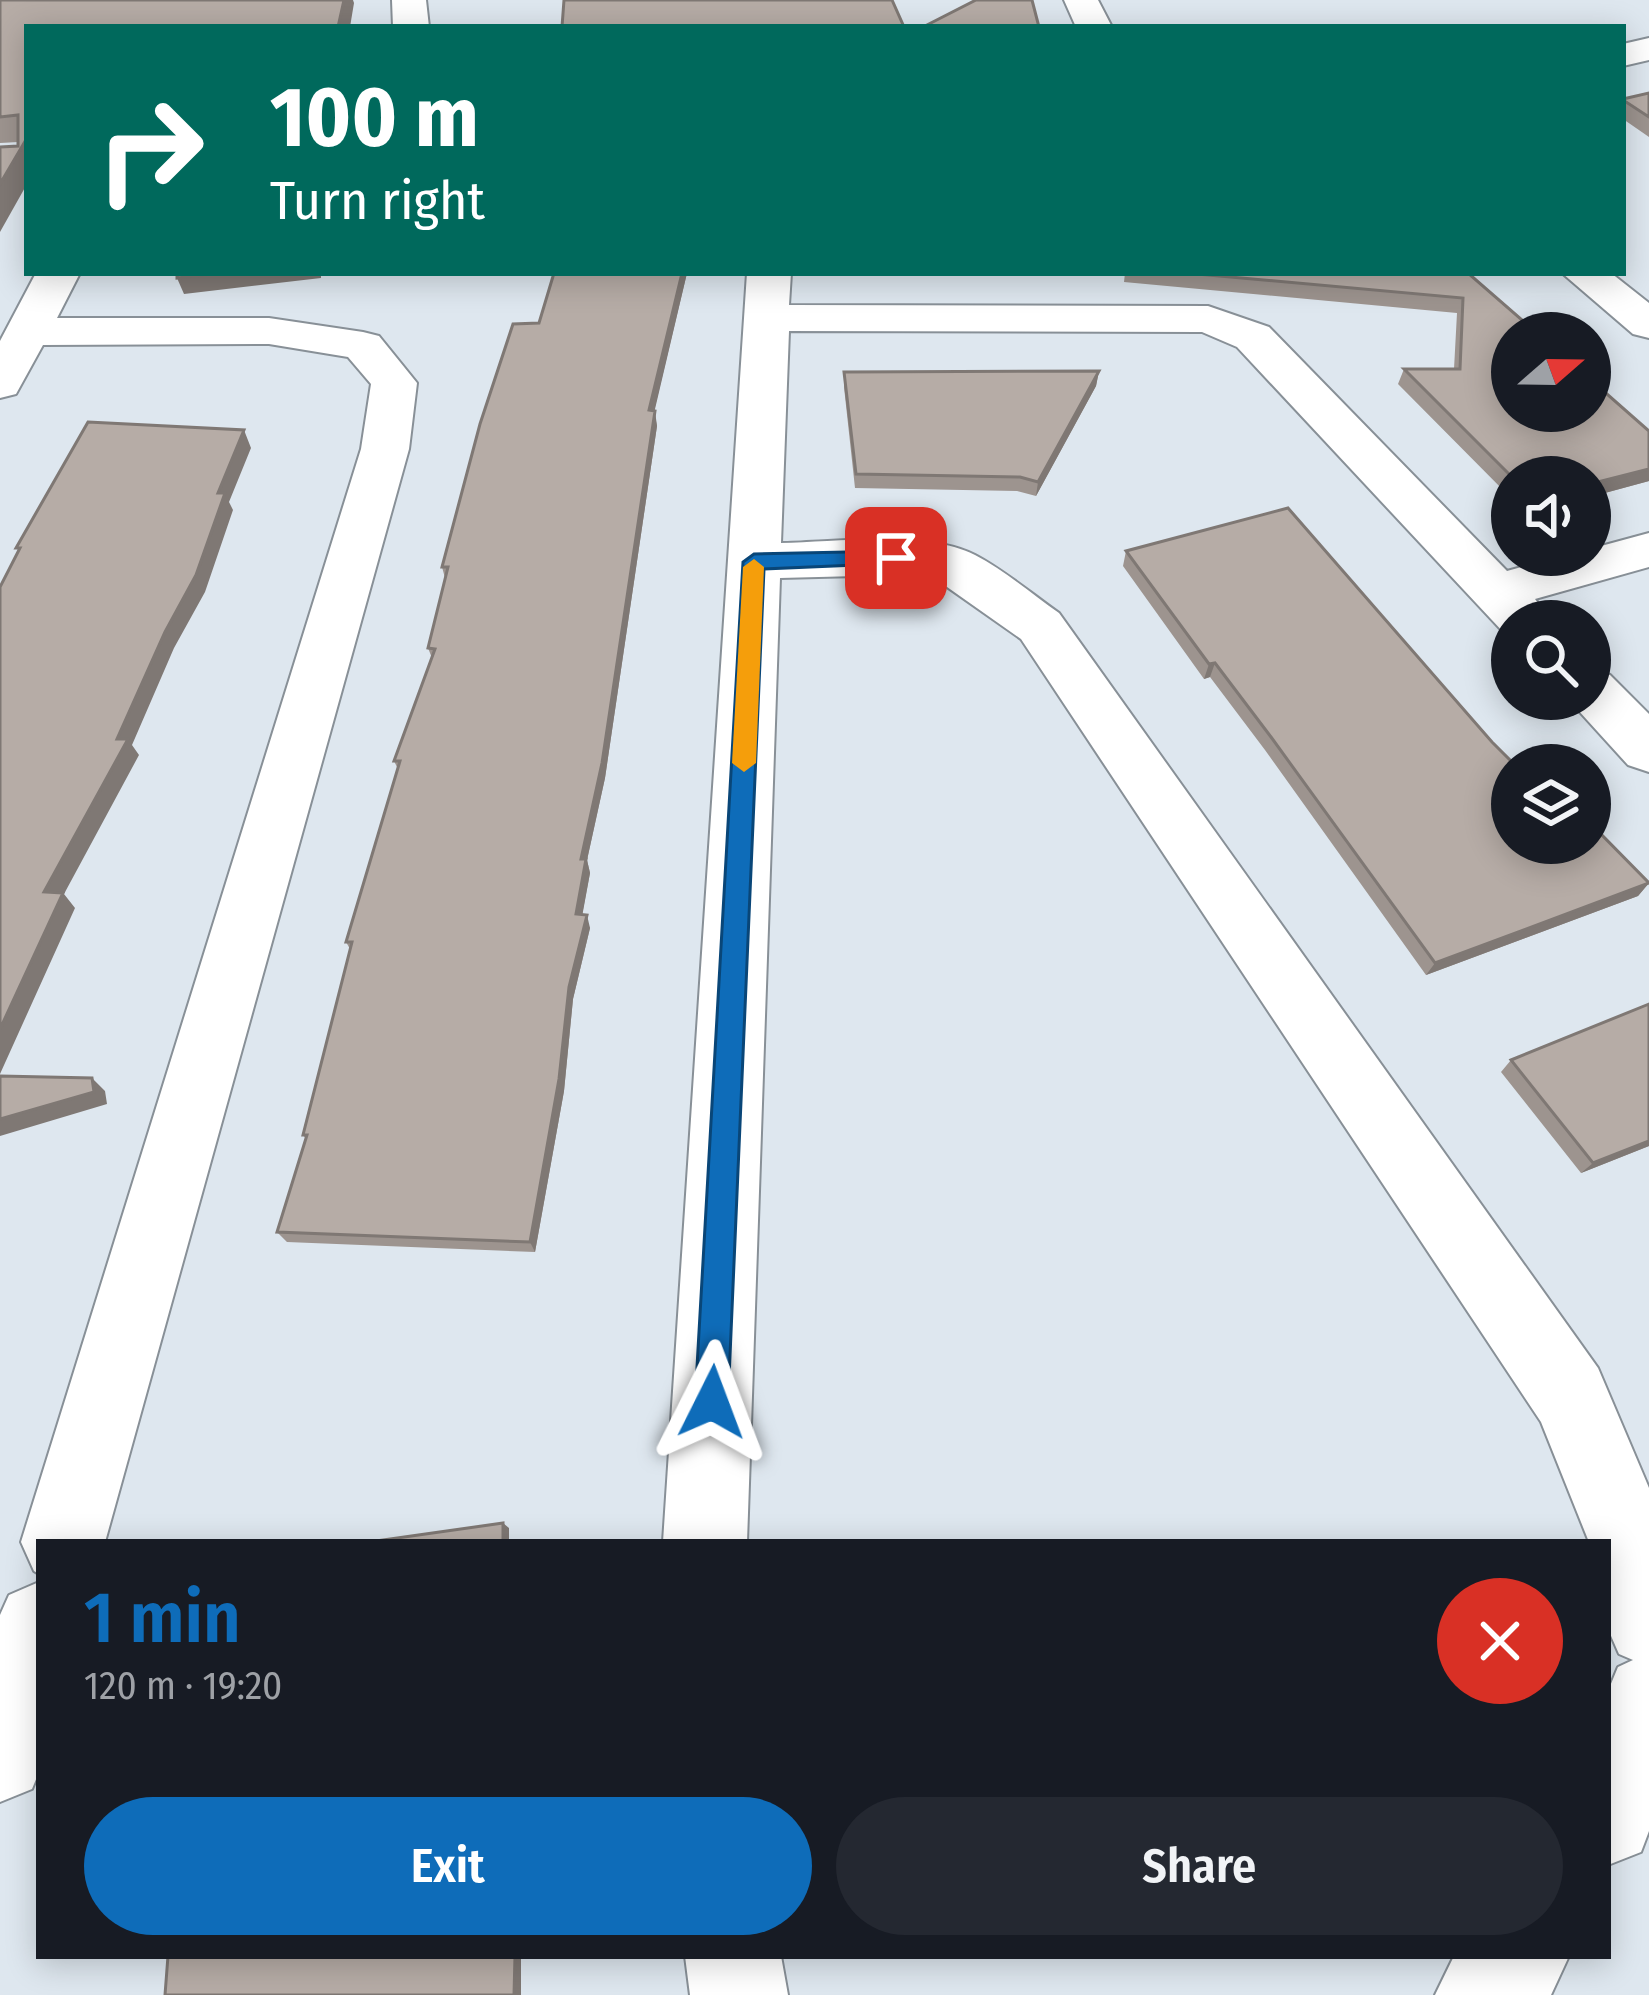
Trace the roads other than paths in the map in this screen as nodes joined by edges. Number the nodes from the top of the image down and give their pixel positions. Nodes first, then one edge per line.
1 (56, 276) edge
2 (1588, 276) edge
3 (768, 296) edge
4 (1649, 325) edge
5 (28, 332) junction
6 (0, 384) edge
7 (1649, 550) edge
8 (754, 562) junction
9 (1504, 600) edge
10 (1525, 600) edge
11 (1611, 711) edge
12 (1649, 750) edge
13 (64, 1539) edge
14 (705, 1539) edge
15 (1649, 1624) edge
16 (36, 1635) edge
17 (1649, 1698) edge
18 (0, 1757) edge
19 (1611, 1810) edge
20 (734, 1959) edge
21 (1517, 1959) edge
22 (739, 1995) edge
23 (1484, 1995) edge

1 - 5 street
2 - 4 street
3 - 8 street
3 - 9 street
5 - 6 street
5 - 13 street
7 - 10 street
8 - 14 street
8 - 15 street
11 - 12 street
16 - 18 street
17 - 19 street
20 - 22 street
21 - 23 street

